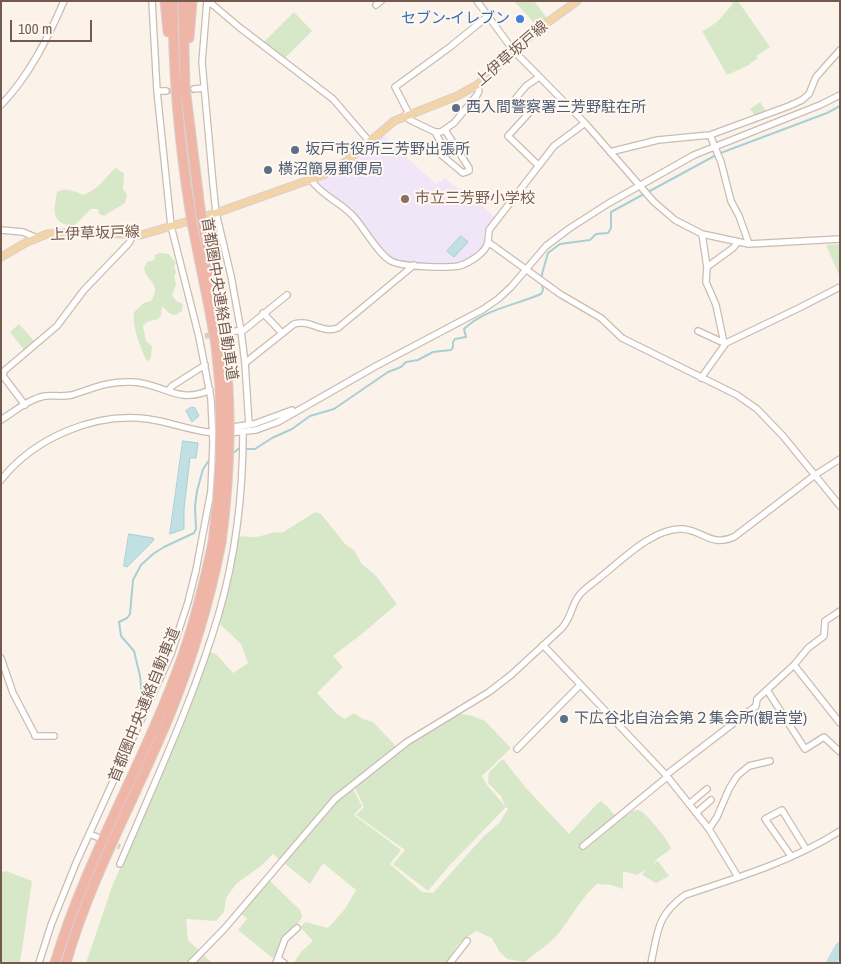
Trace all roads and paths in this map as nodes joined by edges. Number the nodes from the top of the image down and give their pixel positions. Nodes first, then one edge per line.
1 (64, 1) edge
2 (152, 1) edge
3 (165, 1) edge
4 (173, 1) edge
5 (183, 1) edge
6 (192, 1) edge
7 (207, 1) edge
8 (477, 1) edge
9 (578, 1) edge
10 (488, 16) junction
11 (513, 50) junction
12 (840, 50) edge
13 (539, 77) dead end
14 (477, 85) junction
15 (190, 88) junction
16 (204, 88) junction
17 (157, 91) junction
18 (166, 91) tunnel mouth
19 (840, 95) edge
20 (1, 105) edge
21 (407, 115) junction
22 (177, 117) junction
23 (585, 123) junction
24 (445, 130) junction
25 (435, 132) junction
26 (710, 135) junction
27 (369, 142) junction
28 (714, 146) junction
29 (610, 152) junction
30 (538, 166) junction
31 (311, 180) junction
32 (639, 186) junction
33 (216, 214) junction
34 (171, 226) junction
35 (1, 230) edge
36 (702, 234) junction
37 (133, 236) junction
38 (37, 238) junction
39 (840, 239) edge
40 (488, 242) junction
41 (738, 242) junction
42 (749, 244) junction
43 (1, 257) edge
44 (414, 265) junction
45 (707, 267) junction
46 (525, 270) junction
47 (840, 287) edge
48 (287, 296) dead end
49 (263, 313) junction
50 (241, 331) junction
51 (698, 331) dead end
52 (229, 332) dead end
53 (282, 333) junction
54 (724, 344) junction
55 (245, 363) junction
56 (205, 365) junction
57 (2, 373) edge
58 (702, 378) junction
59 (224, 387) junction
60 (210, 390) junction
61 (168, 391) junction
62 (327, 393) junction
63 (25, 405) junction
64 (1, 420) edge
65 (249, 426) junction
66 (213, 431) junction
67 (243, 432) junction
68 (840, 459) edge
69 (815, 475) junction
70 (1, 480) edge
71 (840, 506) edge
72 (217, 542) junction
73 (220, 575) dead end
74 (228, 577) junction
75 (840, 611) edge
76 (543, 645) junction
77 (1, 658) edge
78 (794, 665) junction
79 (580, 686) junction
80 (767, 690) junction
81 (840, 723) edge
82 (54, 736) dead end
83 (517, 749) dead end
84 (840, 752) edge
85 (770, 761) dead end
86 (666, 776) junction
87 (707, 789) dead end
88 (711, 800) dead end
89 (689, 804) junction
90 (696, 813) junction
91 (709, 829) junction
92 (840, 831) edge
93 (89, 834) junction
94 (97, 837) dead end
95 (583, 846) dead end
96 (806, 849) junction
97 (792, 856) junction
98 (120, 864) dead end
99 (738, 877) junction
100 (297, 928) dead end
101 (467, 941) dead end
102 (277, 961) edge
103 (39, 963) edge
104 (56, 963) edge
105 (66, 963) edge
106 (191, 963) edge
107 (284, 963) edge
108 (450, 963) edge
109 (651, 963) edge

1 - 20 street
2 - 17 street
3 - 22 highway
4 - 22 highway, 首都圏中央連絡自動車道
5 - 15 highway, 首都圏中央連絡自動車道
6 - 15 highway
7 - 16 street
7 - 27 street
8 - 10 street
9 - 11 main road, 上伊草坂戸線
10 - 11 street
10 - 21 street
11 - 14 main road, 上伊草坂戸線
11 - 23 street
12 - 26 street
13 - 30 street
14 - 21 main road, 上伊草坂戸線
14 - 24 street
15 - 16 street
15 - 59 highway, 首都圏中央連絡自動車道, bridge
16 - 33 street
17 - 18 street
17 - 34 street
19 - 28 street
21 - 25 street
21 - 27 main road, 上伊草坂戸線
22 - 59 highway, 首都圏中央連絡自動車道, bridge
23 - 29 street
23 - 30 street
24 - 25 street
24 - 25 street
26 - 28 street
26 - 29 street
27 - 31 main road, 上伊草坂戸線
28 - 32 street
28 - 42 street
29 - 32 street
30 - 40 street
31 - 33 main road, 上伊草坂戸線
31 - 44 street
32 - 36 street
32 - 46 street
33 - 34 main road, 上伊草坂戸線
33 - 50 street
34 - 37 main road, 上伊草坂戸線
34 - 56 street
35 - 38 street
36 - 41 street
36 - 45 street
37 - 38 main road, 上伊草坂戸線
37 - 57 street
38 - 43 main road, 上伊草坂戸線
39 - 42 street
40 - 44 street
40 - 46 street
41 - 42 street
41 - 45 street
44 - 53 street
45 - 54 street
46 - 58 street
46 - 62 street
47 - 54 street
48 - 49 street
49 - 50 street
49 - 53 street
50 - 52 street
50 - 55 street
51 - 54 street
53 - 55 street
54 - 58 street
55 - 65 street
56 - 60 street
56 - 61 street
57 - 63 street
58 - 69 street
59 - 72 highway, 首都圏中央連絡自動車道, bridge
60 - 61 street
60 - 66 street
61 - 63 street
62 - 65 street
62 - 67 street
63 - 64 street
65 - 66 street
66 - 67 street
66 - 70 street
66 - 93 street
67 - 74 street
68 - 69 street
69 - 71 street
69 - 76 street
72 - 104 highway, 首都圏中央連絡自動車道
72 - 105 highway, 首都圏中央連絡自動車道
73 - 74 street
74 - 98 street
75 - 78 street
76 - 79 street
76 - 106 street
77 - 82 street
78 - 80 street
78 - 81 street
79 - 83 street
79 - 86 street
80 - 84 street
80 - 86 street
85 - 91 street
86 - 89 street
86 - 95 street
87 - 89 street
88 - 90 street
89 - 90 street
90 - 91 street
91 - 99 street
92 - 96 street
93 - 94 street
93 - 103 street
96 - 97 street
96 - 97 street
97 - 99 street
99 - 109 street
100 - 102 street
101 - 108 street
102 - 107 street

